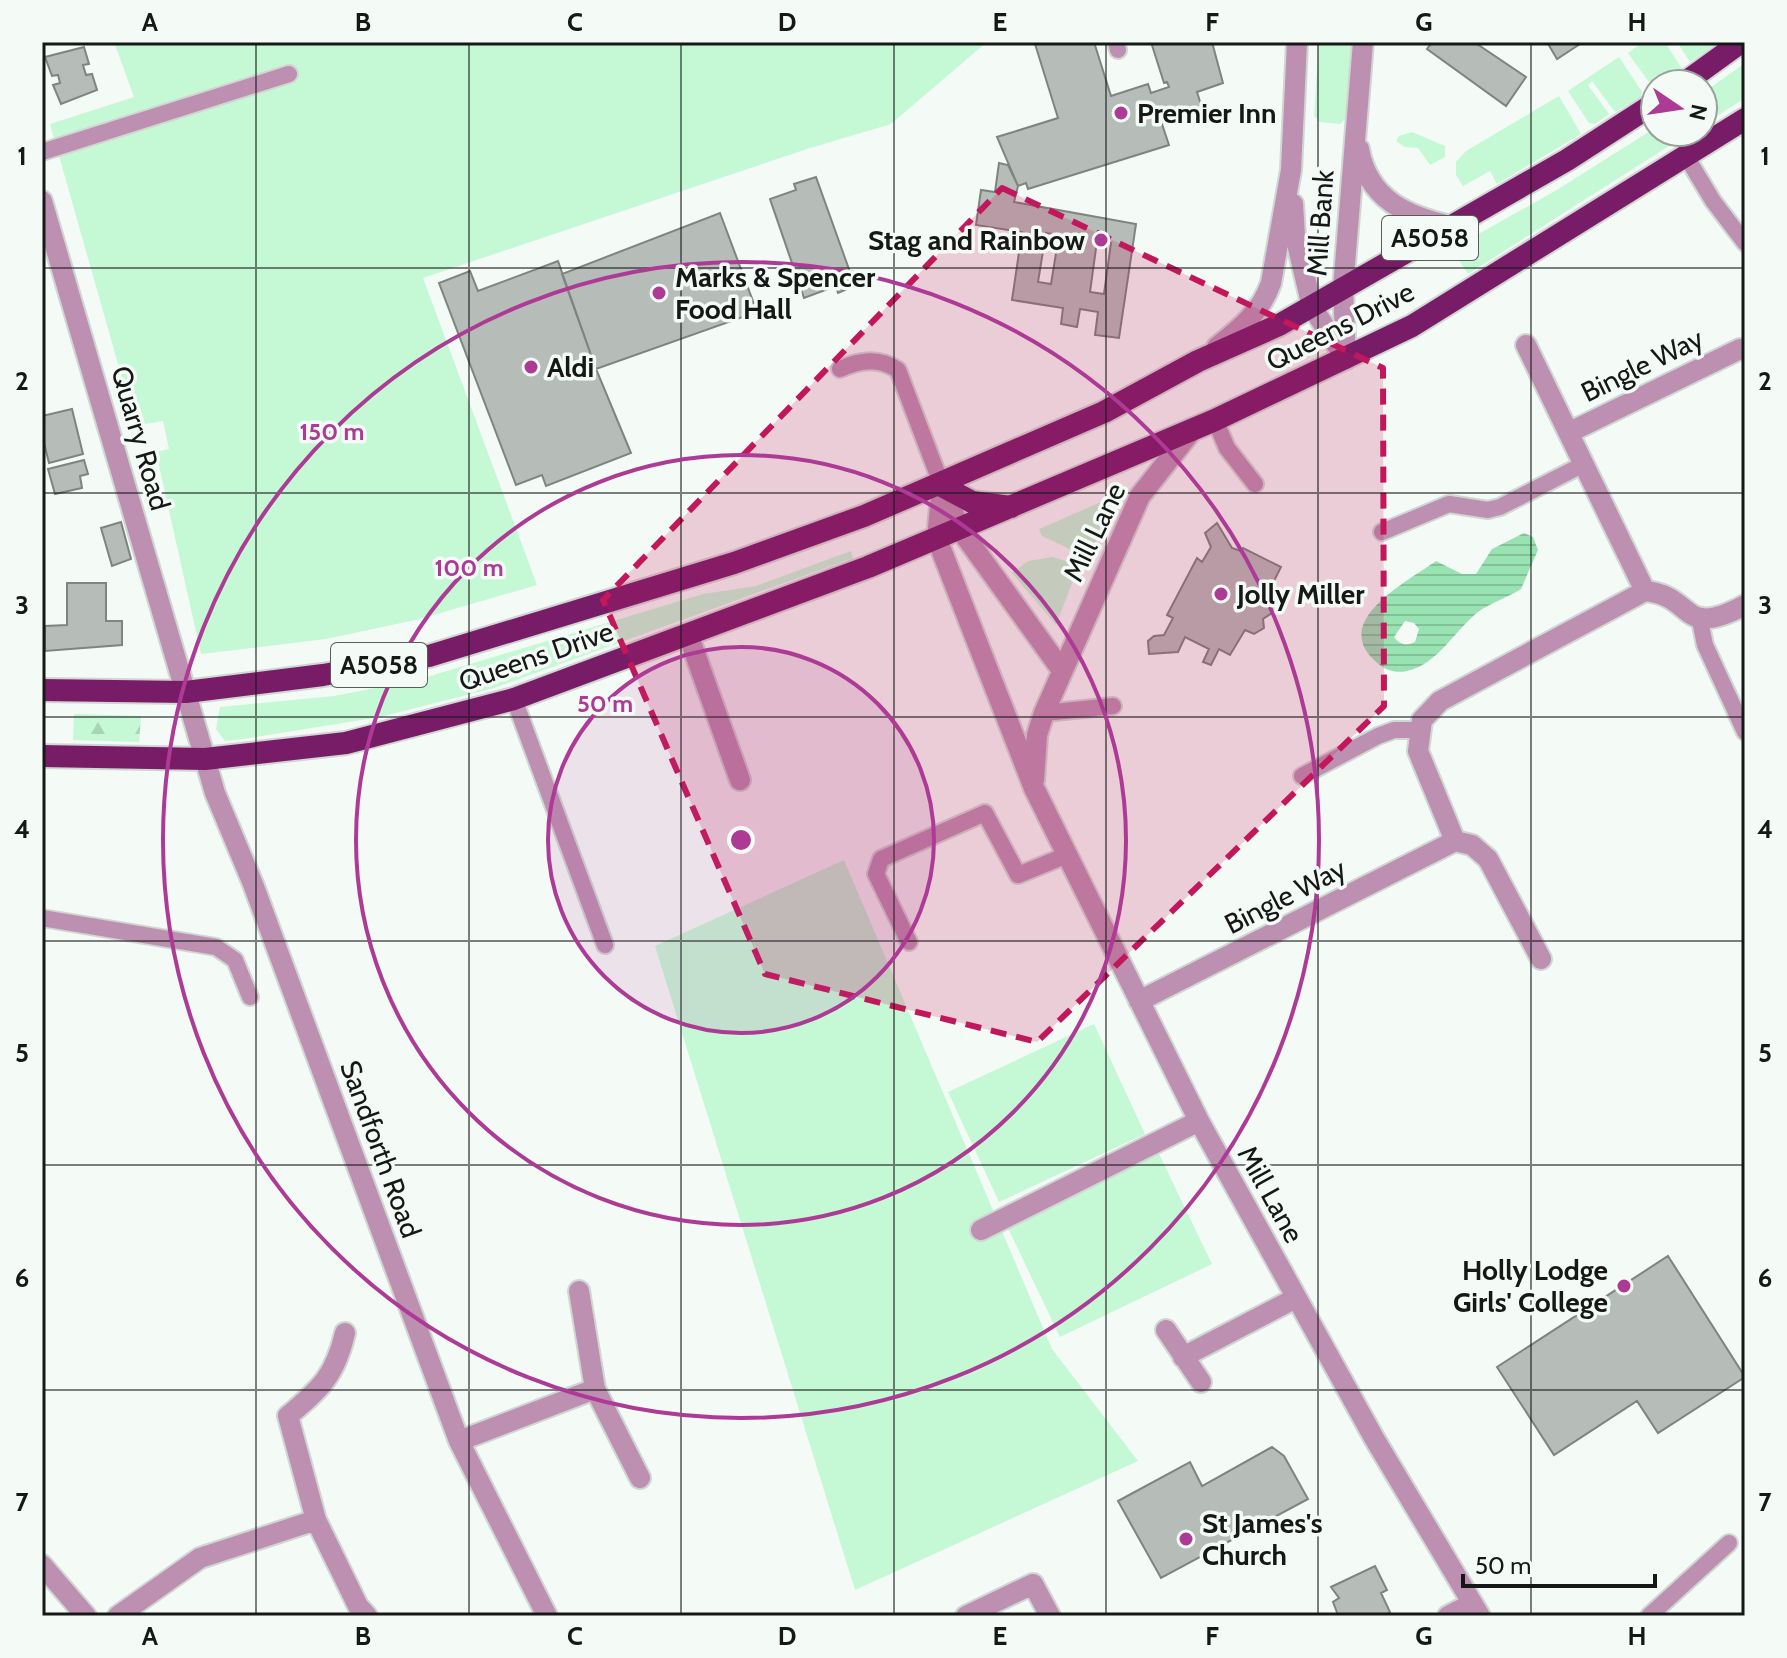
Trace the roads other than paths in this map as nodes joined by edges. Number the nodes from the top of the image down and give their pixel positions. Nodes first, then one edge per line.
1 (1297, 42) edge
2 (1363, 42) edge
3 (1741, 42) edge
4 (1705, 68) edge
5 (289, 74) dead end
6 (1639, 113) edge
7 (1745, 119) edge
8 (1355, 130) junction
9 (42, 152) edge
10 (1686, 156) junction
11 (1291, 170) junction
12 (42, 201) edge
13 (1451, 226) junction
14 (1745, 243) edge
15 (1343, 289) junction
16 (1312, 307) junction
17 (1526, 345) dead end
18 (1740, 349) dead end
19 (1346, 359) junction
20 (1198, 361) junction
21 (840, 369) dead end
22 (1215, 420) junction
23 (1193, 429) junction
24 (1570, 432) junction
25 (1584, 464) junction
26 (1255, 484) dead end
27 (942, 486) junction
28 (1013, 507) junction
29 (960, 529) junction
30 (1382, 532) dead end
31 (937, 539) junction
32 (1645, 591) junction
33 (1745, 605) edge
34 (1700, 621) junction
35 (688, 634) junction
36 (1061, 669) junction
37 (42, 690) edge
38 (186, 692) junction
39 (514, 699) junction
40 (1113, 706) dead end
41 (1044, 713) junction
42 (1420, 730) junction
43 (1745, 732) edge
44 (42, 756) edge
45 (205, 759) junction
46 (1302, 776) dead end
47 (740, 780) dead end
48 (1034, 788) junction
49 (1455, 841) junction
50 (1067, 855) junction
51 (42, 918) edge
52 (909, 942) dead end
53 (605, 945) dead end
54 (1541, 959) dead end
55 (250, 997) dead end
56 (1139, 1001) junction
57 (1199, 1121) junction
58 (981, 1230) dead end
59 (579, 1291) dead end
60 (1296, 1298) junction
61 (1166, 1330) dead end
62 (345, 1333) dead end
63 (1183, 1357) junction
64 (1201, 1382) dead end
65 (595, 1389) junction
66 (459, 1441) junction
67 (640, 1478) dead end
68 (316, 1520) junction
69 (1729, 1543) dead end
70 (42, 1565) edge
71 (1476, 1610) edge
72 (86, 1616) edge
73 (118, 1616) edge
74 (367, 1616) edge
75 (547, 1616) edge
76 (966, 1616) edge
77 (1050, 1616) edge
78 (1448, 1616) edge
79 (1649, 1616) edge

1 - 11 street, Mill Bank
2 - 8 street, Mill Bank
3 - 4 highway
5 - 9 lane
6 - 13 highway, Queens Drive / A5058
7 - 10 highway, Queens Drive / A5058
8 - 13 street, Mill Bank
8 - 15 street, Mill Bank
10 - 14 lane
10 - 19 highway, Queens Drive / A5058
11 - 16 street, Mill Bank
11 - 20 street, Mill Bank
12 - 38 street, Quarry Road
13 - 15 highway, Queens Drive / A5058
15 - 16 highway, Queens Drive / A5058
15 - 19 street, Mill Bank
16 - 19 street, Mill Bank
16 - 20 highway, Queens Drive / A5058
17 - 24 street, Bingle Way
18 - 24 street, Bingle Way
19 - 22 highway, Queens Drive / A5058
20 - 27 highway, Queens Drive / A5058
21 - 27 lane
22 - 23 highway, Queens Drive / A5058
22 - 26 lane
23 - 28 highway, Queens Drive / A5058
23 - 36 street, Mill Lane
24 - 25 street, Bingle Way
25 - 30 lane
25 - 32 street, Bingle Way
27 - 28 highway
27 - 29 street
27 - 31 street
27 - 38 highway, Queens Drive / A5058
28 - 29 highway, Queens Drive / A5058
29 - 31 highway, Queens Drive / A5058
29 - 36 street
31 - 35 highway, Queens Drive / A5058
31 - 48 street, Mill Lane
32 - 34 street
32 - 42 street
33 - 34 street
34 - 43 lane
35 - 39 highway, Queens Drive / A5058
35 - 47 street
36 - 41 street, Mill Lane
37 - 38 highway, Queens Drive / A5058
38 - 45 street, Sandforth Road
39 - 45 highway, Queens Drive / A5058
39 - 53 lane
40 - 41 lane
41 - 48 street, Mill Lane
42 - 46 lane
42 - 49 street
44 - 45 highway, Queens Drive / A5058
45 - 66 street, Sandforth Road
48 - 50 street, Mill Lane
49 - 54 street
49 - 56 street, Bingle Way
50 - 52 lane
50 - 56 street, Mill Lane
51 - 55 lane
56 - 57 street, Mill Lane
57 - 58 street
57 - 60 street, Mill Lane
59 - 65 street
60 - 63 street
60 - 71 street, Mill Lane
61 - 63 street
62 - 68 street
63 - 64 street
65 - 66 street
65 - 67 street
66 - 75 street, Sandforth Road
68 - 73 street
68 - 74 street
69 - 79 lane
70 - 72 street
71 - 78 street
76 - 77 street

